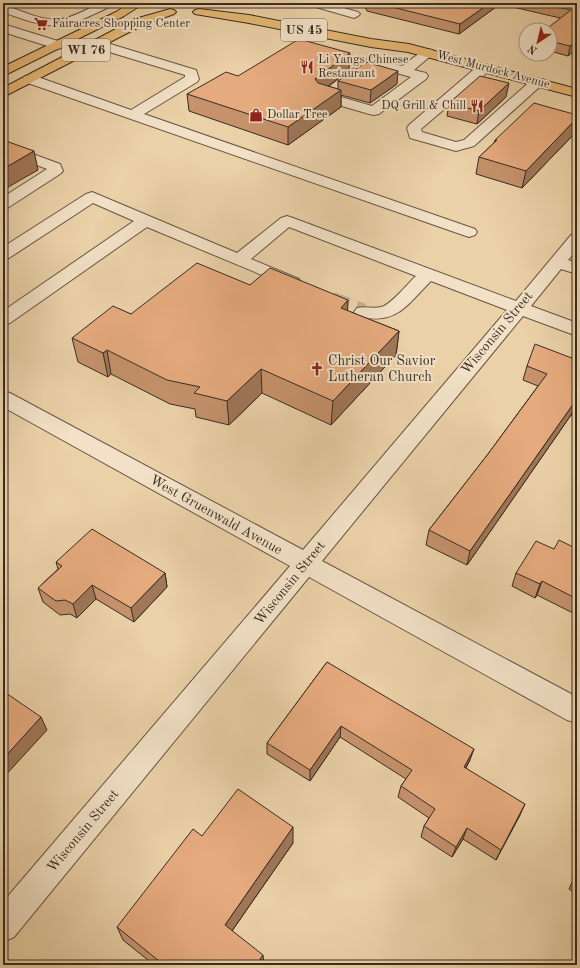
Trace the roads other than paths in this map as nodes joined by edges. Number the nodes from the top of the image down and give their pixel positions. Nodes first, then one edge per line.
1 (109, 3) edge
2 (226, 3) edge
3 (313, 3) edge
4 (348, 3) edge
5 (145, 5) edge
6 (3, 8) edge
7 (258, 9) dead end
8 (170, 12) junction
9 (199, 12) junction
10 (3, 28) edge
11 (97, 44) junction
12 (57, 45) junction
13 (409, 48) junction
14 (428, 53) junction
15 (484, 68) junction
16 (3, 72) edge
17 (409, 72) junction
18 (30, 80) junction
19 (538, 82) junction
20 (577, 93) edge
21 (3, 94) edge
22 (132, 115) junction
23 (3, 147) edge
24 (3, 156) edge
25 (3, 197) edge
26 (3, 204) edge
27 (146, 220) junction
28 (469, 232) dead end
29 (577, 239) edge
30 (3, 254) edge
31 (239, 260) junction
32 (557, 262) junction
33 (577, 269) edge
34 (428, 274) junction
35 (311, 291) tunnel mouth
36 (518, 308) junction
37 (363, 312) tunnel mouth
38 (3, 319) edge
39 (577, 330) edge
40 (3, 398) edge
41 (306, 564) junction
42 (577, 711) edge
43 (3, 926) edge

1 - 6 street
2 - 9 main road
3 - 4 street
5 - 8 main road
5 - 12 main road, WI 76
7 - 13 main road, West Murdock Avenue / US 45
8 - 9 main road
8 - 11 main road, WI 76
9 - 13 main road, West Murdock Avenue / US 45
10 - 12 street
11 - 18 main road, WI 76
11 - 22 street
12 - 16 main road, WI 76
13 - 14 main road, West Murdock Avenue / US 45
14 - 15 main road, West Murdock Avenue / US 45
14 - 17 street
15 - 19 main road, West Murdock Avenue / US 45
15 - 19 street
17 - 17 street
18 - 21 main road, WI 76
18 - 22 street
19 - 20 main road, West Murdock Avenue / US 45
22 - 28 street
23 - 26 street
24 - 25 street
27 - 30 street
27 - 31 street
27 - 38 street
29 - 32 street, Wisconsin Street
31 - 34 street
31 - 35 street
32 - 33 street
32 - 36 street, Wisconsin Street
34 - 36 street
34 - 37 street
36 - 39 street
36 - 41 street, Wisconsin Street
40 - 41 street, West Gruenwald Avenue
41 - 42 street, West Gruenwald Avenue
41 - 43 street, Wisconsin Street

